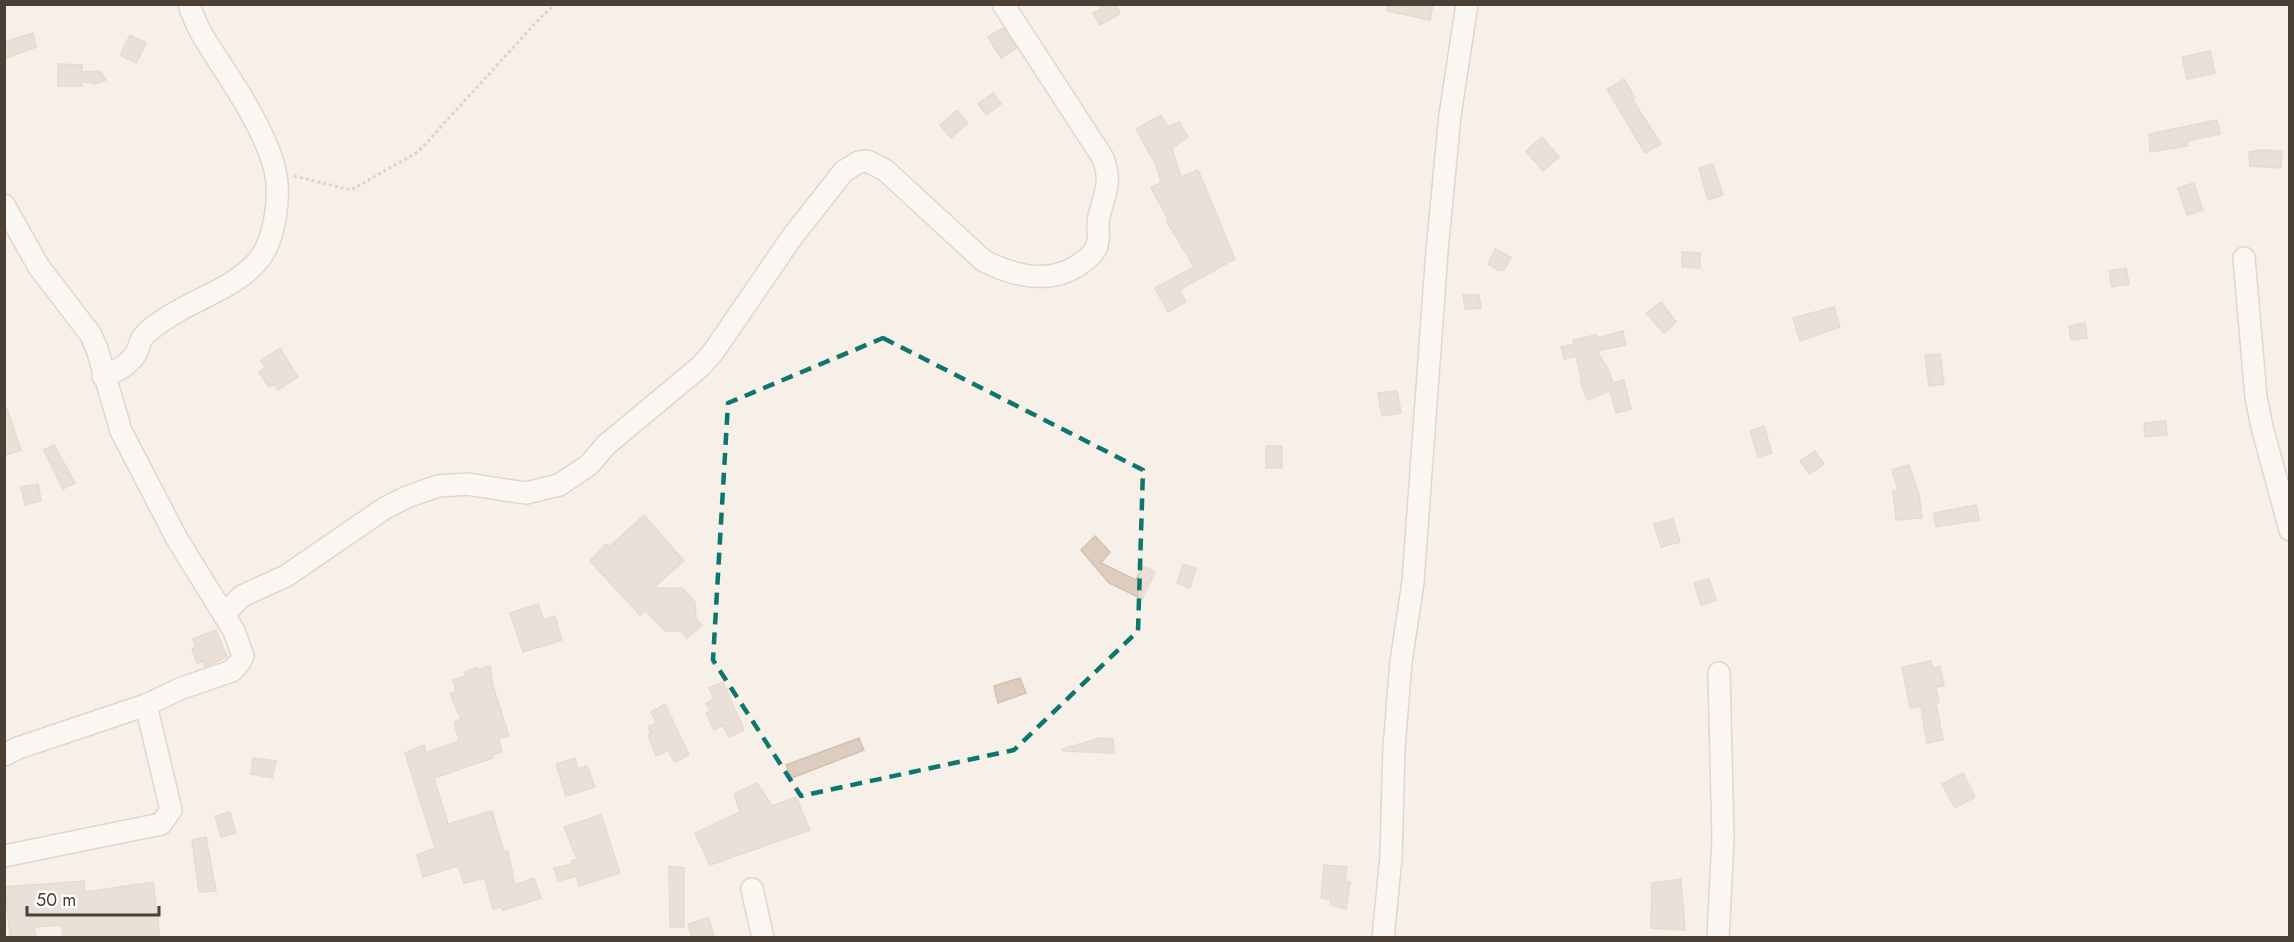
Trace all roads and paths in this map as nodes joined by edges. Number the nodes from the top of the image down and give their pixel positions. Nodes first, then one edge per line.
1 (189, 4) edge
2 (555, 4) edge
3 (1003, 4) edge
4 (1467, 4) edge
5 (275, 172) junction
6 (4, 206) edge
7 (2244, 258) dead end
8 (103, 376) junction
9 (2289, 530) edge
10 (224, 614) junction
11 (1719, 673) dead end
12 (146, 705) junction
13 (4, 755) edge
14 (4, 856) edge
15 (752, 889) dead end
16 (763, 938) edge
17 (1383, 938) edge
18 (1718, 938) edge

1 - 5 street
2 - 5 path
3 - 10 street
4 - 17 street
5 - 8 street
6 - 8 street
7 - 9 street
8 - 10 street
10 - 12 street
11 - 18 street
12 - 13 street
12 - 14 street
15 - 16 street

